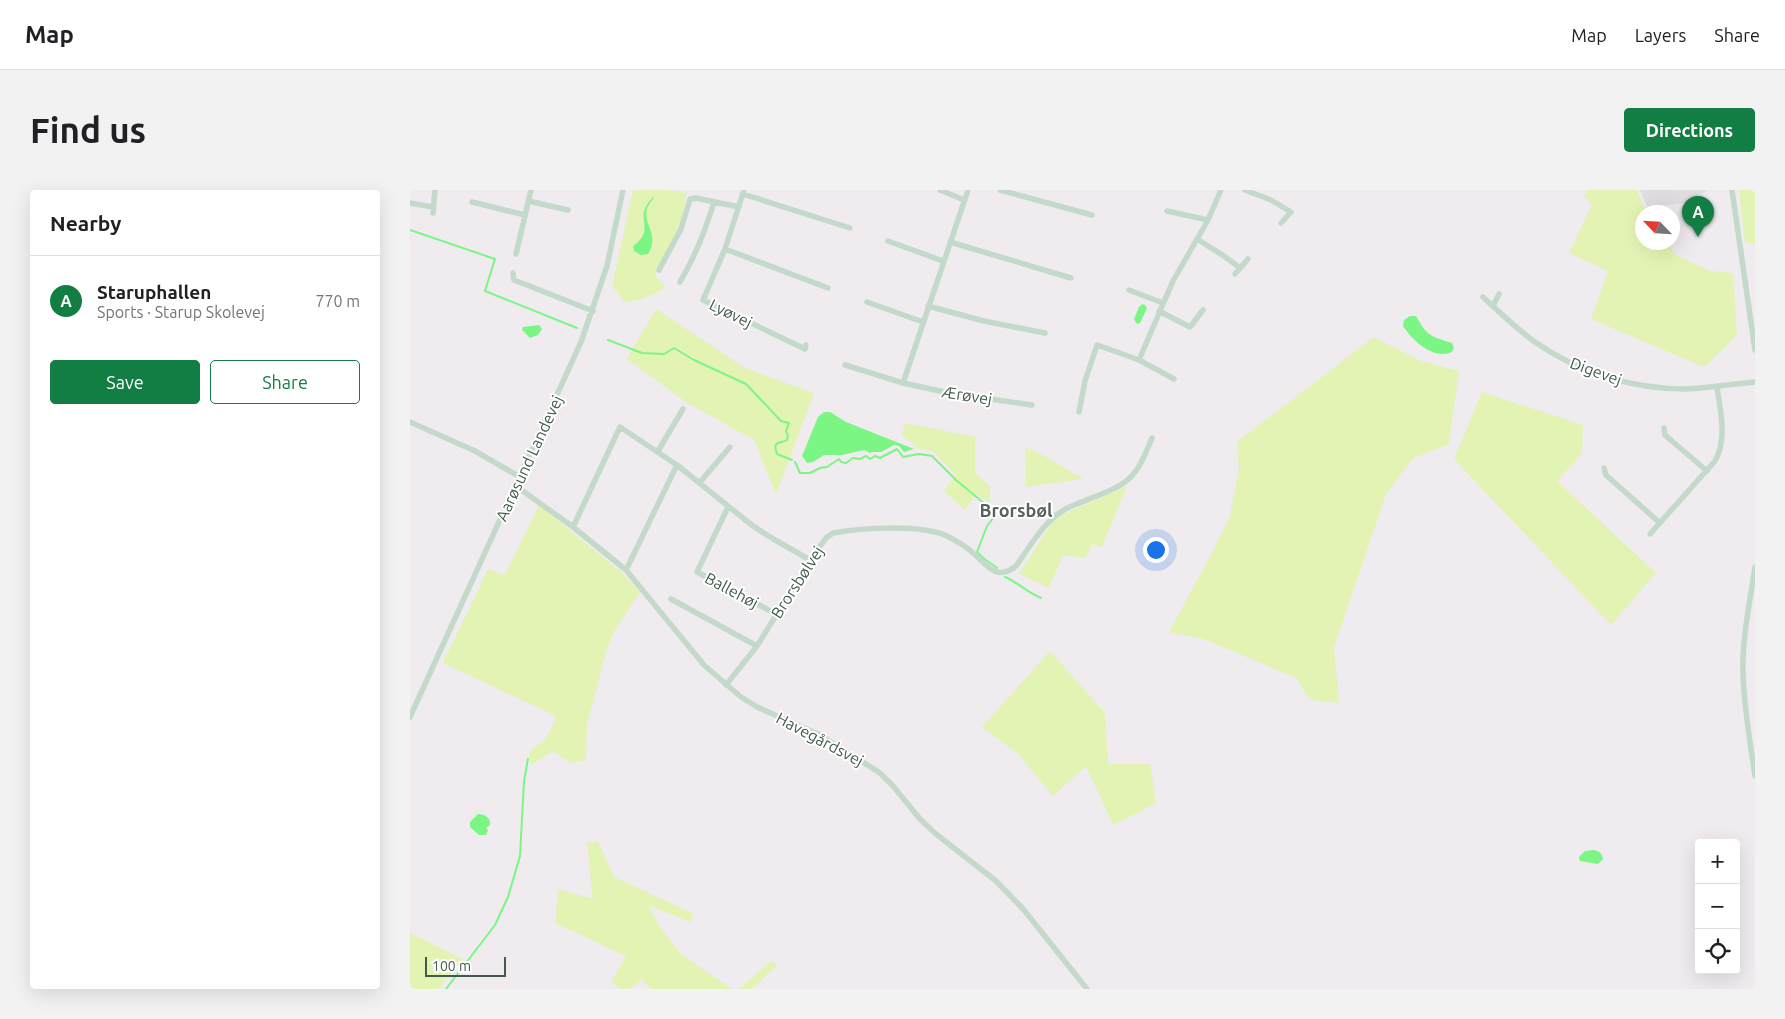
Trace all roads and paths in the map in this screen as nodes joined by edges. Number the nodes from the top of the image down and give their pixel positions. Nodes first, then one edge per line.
1 (435, 190) edge
2 (530, 190) edge
3 (623, 190) edge
4 (940, 190) edge
5 (968, 190) edge
6 (1000, 190) edge
7 (1220, 190) edge
8 (1245, 190) edge
9 (1732, 190) edge
10 (744, 192) edge
11 (528, 200) junction
12 (964, 200) junction
13 (472, 202) dead end
14 (714, 202) junction
15 (410, 203) edge
16 (739, 207) junction
17 (568, 210) dead end
18 (1167, 211) dead end
19 (525, 215) junction
20 (1092, 215) dead end
21 (1208, 220) junction
22 (1280, 223) dead end
23 (850, 228) dead end
24 (1197, 239) junction
25 (888, 241) dead end
26 (950, 242) junction
27 (725, 248) junction
28 (516, 254) dead end
29 (1248, 259) dead end
30 (943, 262) junction
31 (1240, 268) junction
32 (659, 270) dead end
33 (513, 273) dead end
34 (1235, 274) dead end
35 (1071, 278) dead end
36 (680, 282) dead end
37 (828, 288) dead end
38 (1129, 290) dead end
39 (1499, 294) dead end
40 (1483, 298) dead end
41 (867, 302) dead end
42 (1163, 303) junction
43 (928, 306) junction
44 (1493, 306) junction
45 (1159, 310) junction
46 (1203, 310) dead end
47 (593, 311) junction
48 (923, 322) junction
49 (1044, 333) dead end
50 (806, 345) dead end
51 (1755, 350) edge
52 (1139, 360) junction
53 (845, 364) dead end
54 (1174, 379) dead end
55 (1755, 382) edge
56 (903, 383) junction
57 (1717, 386) junction
58 (1032, 405) dead end
59 (683, 409) dead end
60 (1079, 412) dead end
61 (410, 422) edge
62 (1664, 428) dead end
63 (1152, 438) dead end
64 (730, 447) dead end
65 (658, 451) junction
66 (677, 465) junction
67 (1604, 468) dead end
68 (1707, 471) junction
69 (520, 477) junction
70 (700, 482) junction
71 (516, 486) junction
72 (728, 507) junction
73 (1660, 523) junction
74 (573, 526) junction
75 (1650, 534) dead end
76 (810, 560) junction
77 (1755, 567) edge
78 (626, 570) junction
79 (671, 600) dead end
80 (776, 614) junction
81 (756, 646) junction
82 (726, 685) junction
83 (410, 717) edge
84 (1755, 776) edge
85 (1087, 989) edge

1 - 15 street
2 - 11 street
3 - 47 street, Aarøsund Landevej
4 - 12 street
5 - 12 street
6 - 20 street
7 - 21 street
8 - 22 street
9 - 51 street
10 - 16 street, Lyøvej
10 - 23 street, Lyøvej
11 - 17 street
11 - 19 street
12 - 26 street
13 - 19 street
14 - 16 street
14 - 32 street
14 - 36 street
16 - 27 street, Lyøvej
18 - 21 street
19 - 28 street
21 - 24 street
24 - 31 street
24 - 42 street
25 - 30 street
26 - 30 street
26 - 35 street
27 - 37 street
27 - 50 street, Lyøvej
29 - 31 street
30 - 43 street
31 - 34 street
33 - 47 street
38 - 42 street
39 - 44 street
40 - 44 street, Digevej
41 - 48 street
42 - 45 street
43 - 48 street
43 - 49 street
44 - 57 street, Digevej
45 - 46 street
45 - 52 street
47 - 69 street, Aarøsund Landevej
48 - 56 street
52 - 54 street
52 - 60 street
53 - 56 street, Ærøvej
55 - 57 street, Digevej
56 - 58 street, Ærøvej
57 - 68 street
59 - 65 street
61 - 69 street
62 - 68 street
63 - 76 street, Brorsbølvej
64 - 70 street
65 - 66 street
65 - 74 street
66 - 70 street
66 - 78 street
67 - 73 street
68 - 73 street
69 - 71 street, Aarøsund Landevej
70 - 72 street
71 - 74 street, Havegårdsvej
71 - 83 street, Aarøsund Landevej
72 - 76 street
72 - 80 street, Ballehøj
73 - 75 street
74 - 78 street, Havegårdsvej
76 - 80 street, Brorsbølvej
77 - 84 street
78 - 82 street, Havegårdsvej
79 - 81 street
80 - 81 street, Brorsbølvej
81 - 82 street, Brorsbølvej
82 - 85 street, Havegårdsvej

